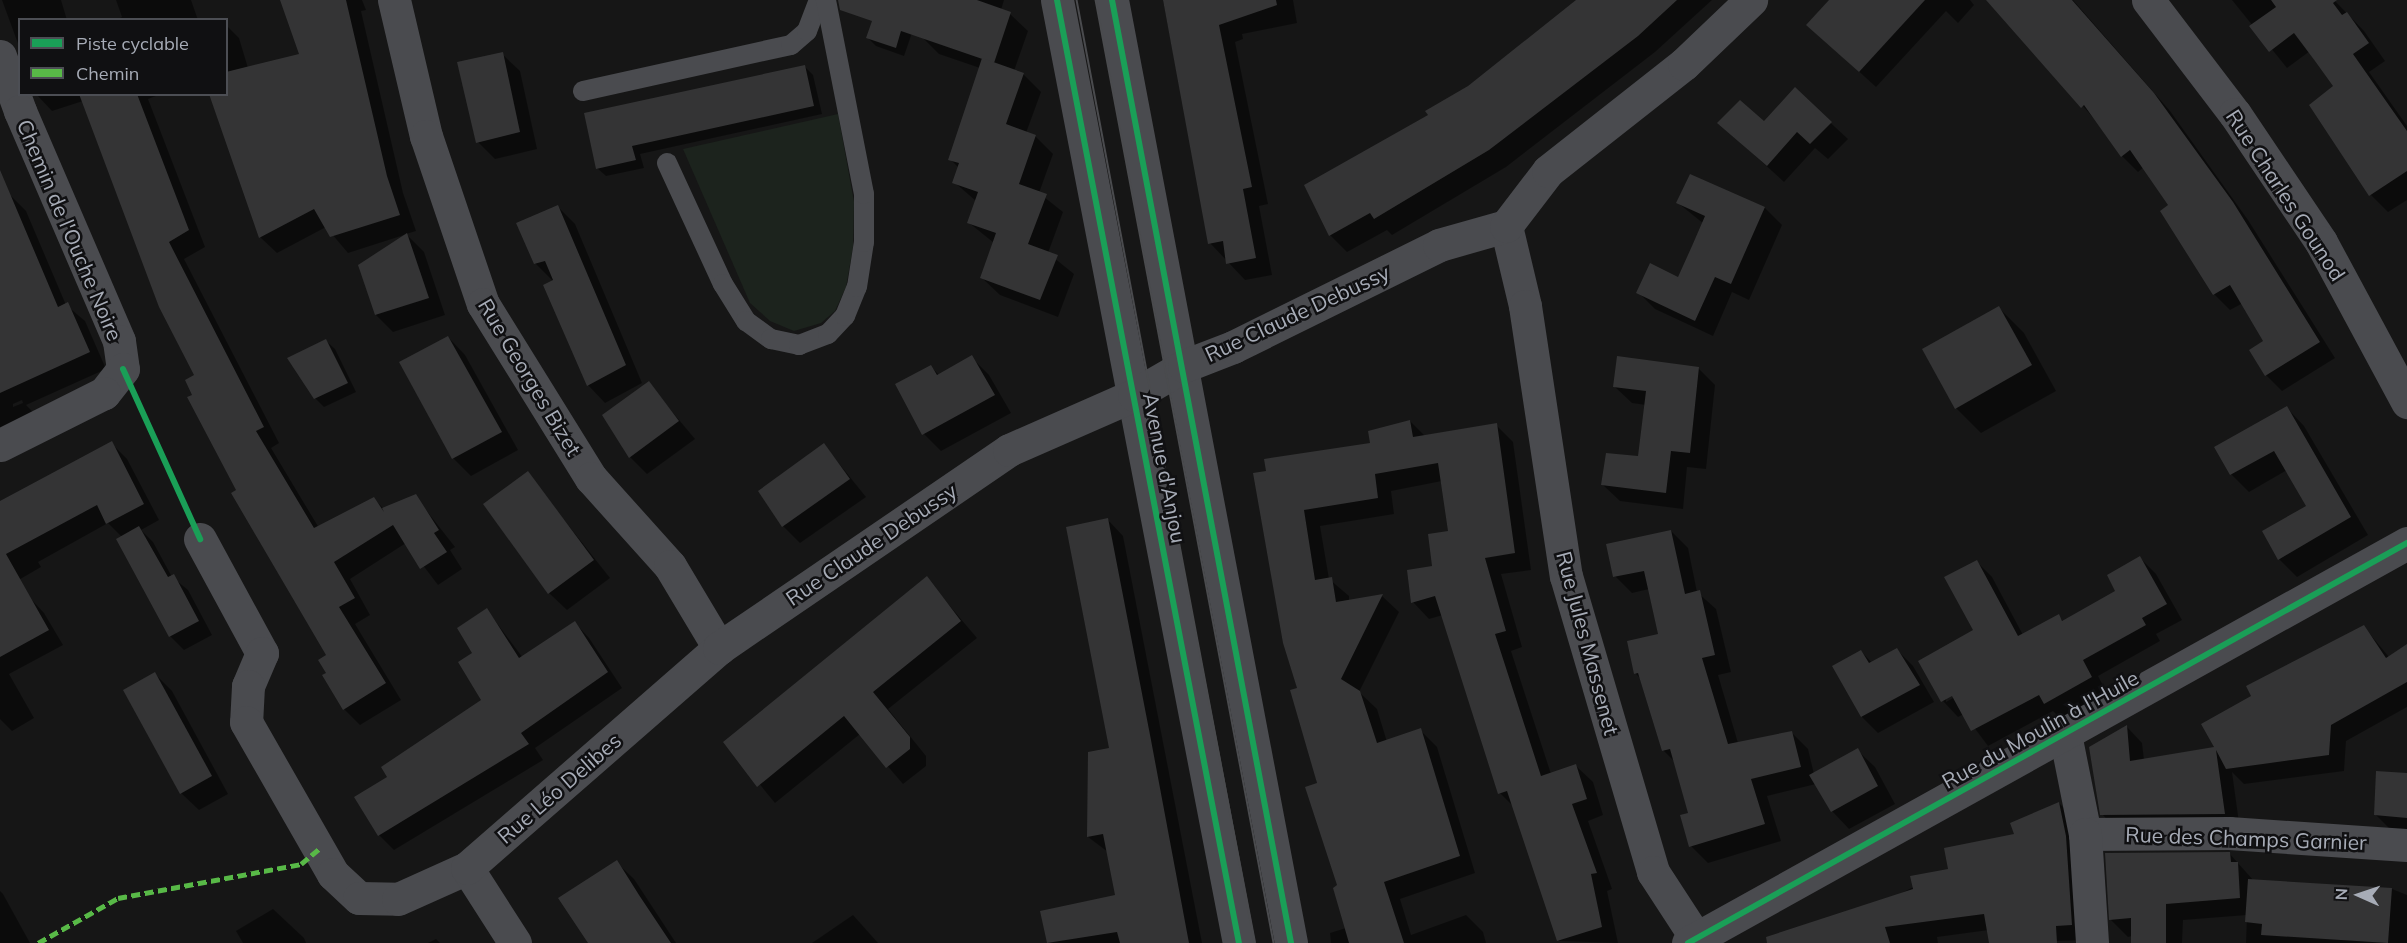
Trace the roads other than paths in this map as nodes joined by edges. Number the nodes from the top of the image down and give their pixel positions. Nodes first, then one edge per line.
1 (394, 0) edge
2 (819, 0) edge
3 (826, 0) edge
4 (1057, 0) edge
5 (1112, 0) edge
6 (1751, 0) edge
7 (2148, 0) edge
8 (0, 56) edge
9 (583, 91) dead end
10 (667, 163) dead end
11 (1506, 226) junction
12 (1184, 366) junction
13 (1134, 395) junction
14 (2407, 402) edge
15 (0, 445) edge
16 (200, 539) dead end
17 (2407, 543) edge
18 (719, 648) junction
19 (2065, 734) junction
20 (2085, 834) junction
21 (2407, 845) edge
22 (467, 868) junction
23 (1692, 941) edge
24 (515, 943) edge
25 (1239, 943) edge
26 (1291, 943) edge
27 (2092, 943) edge

1 - 18 street, Rue Georges Bizet
2 - 9 lane
3 - 10 lane
4 - 13 street, Avenue d'Anjou
5 - 12 street, Avenue d'Anjou
6 - 11 street
7 - 14 street, Rue Charles Gounod
8 - 15 street, Chemin de l'Ouche Noire
11 - 12 street, Rue Claude Debussy
11 - 23 street, Rue Jules Massenet
12 - 13 street, Rue Claude Debussy
12 - 26 street, Avenue d'Anjou
13 - 18 street, Rue Claude Debussy
13 - 25 street, Avenue d'Anjou
16 - 22 street, Rue Léo Delibes
17 - 19 street, Rue du Moulin à l'Huile
18 - 22 street, Rue Léo Delibes
19 - 20 street
19 - 23 street, Rue du Moulin à l'Huile
20 - 21 street, Rue des Champs Garnier
20 - 27 street
22 - 24 street

